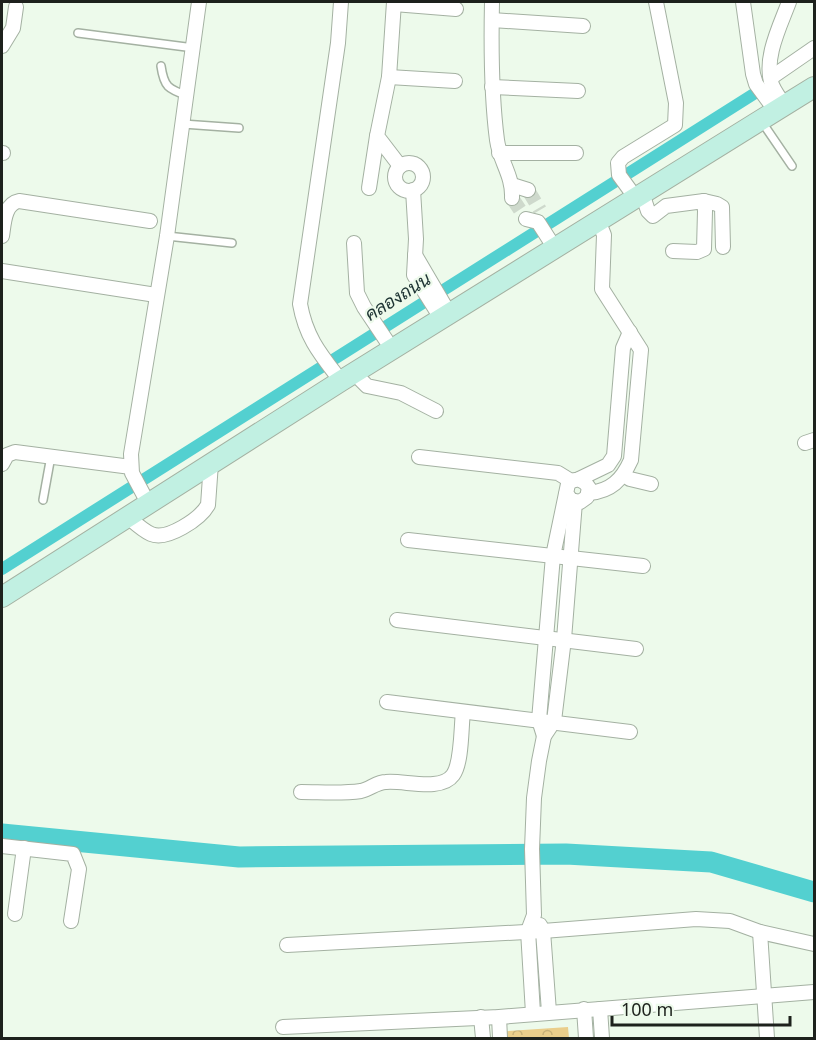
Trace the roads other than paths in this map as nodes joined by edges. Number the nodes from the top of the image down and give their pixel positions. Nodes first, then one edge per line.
1 (199, 2) edge
2 (341, 2) edge
3 (492, 2) edge
4 (656, 2) edge
5 (743, 2) edge
6 (789, 2) edge
7 (394, 3) edge
8 (16, 8) dead end
9 (456, 9) dead end
10 (492, 20) junction
11 (583, 26) dead end
12 (78, 33) dead end
13 (2, 46) edge
14 (194, 48) junction
15 (814, 48) edge
16 (161, 66) dead end
17 (389, 77) junction
18 (772, 80) junction
19 (455, 81) dead end
20 (492, 87) junction
21 (814, 87) edge
22 (578, 91) dead end
23 (188, 96) junction
24 (774, 108) junction
25 (183, 124) junction
26 (239, 128) dead end
27 (377, 136) junction
28 (499, 153) junction
29 (576, 153) dead end
30 (400, 166) junction
31 (792, 166) dead end
32 (369, 188) dead end
33 (413, 190) junction
34 (528, 190) tunnel mouth
35 (636, 193) junction
36 (704, 201) junction
37 (536, 219) tunnel mouth
38 (3, 220) edge
39 (598, 220) junction
40 (150, 221) dead end
41 (2, 236) edge
42 (167, 236) junction
43 (232, 243) dead end
44 (354, 243) dead end
45 (553, 244) junction
46 (723, 247) dead end
47 (673, 251) dead end
48 (2, 271) edge
49 (156, 294) junction
50 (442, 311) junction
51 (630, 332) junction
52 (390, 346) junction
53 (343, 376) junction
54 (436, 411) dead end
55 (51, 456) junction
56 (419, 458) dead end
57 (211, 463) junction
58 (2, 464) edge
59 (131, 470) junction
60 (624, 475) junction
61 (651, 484) dead end
62 (573, 489) junction
63 (146, 499) junction
64 (44, 500) dead end
65 (127, 516) junction
66 (408, 540) dead end
67 (553, 556) junction
68 (571, 559) junction
69 (644, 566) dead end
70 (2, 597) edge
71 (397, 620) dead end
72 (547, 638) junction
73 (564, 639) junction
74 (636, 649) dead end
75 (387, 702) dead end
76 (463, 712) junction
77 (539, 720) junction
78 (554, 721) junction
79 (630, 732) dead end
80 (544, 736) junction
81 (301, 792) dead end
82 (2, 846) edge
83 (24, 848) junction
84 (15, 914) dead end
85 (534, 915) junction
86 (71, 921) dead end
87 (528, 931) junction
88 (543, 931) junction
89 (760, 932) junction
90 (814, 944) edge
91 (286, 945) dead end
92 (814, 992) edge
93 (764, 996) junction
94 (584, 1009) junction
95 (600, 1009) junction
96 (549, 1012) junction
97 (533, 1013) junction
98 (481, 1017) junction
99 (499, 1017) junction
100 (283, 1027) dead end
101 (483, 1038) edge
102 (500, 1038) edge
103 (586, 1038) edge
104 (602, 1038) edge
105 (767, 1038) edge

1 - 14 street
2 - 53 street
3 - 10 street
4 - 35 street
5 - 24 street
6 - 18 street
7 - 9 street
7 - 17 street
8 - 13 street
10 - 11 street
10 - 20 street
12 - 14 lane
14 - 23 street
15 - 18 street
16 - 23 lane
17 - 19 street
17 - 27 street
18 - 24 street
20 - 22 street
20 - 28 street
21 - 24 street
23 - 25 street
24 - 31 lane
24 - 35 street
25 - 26 lane
25 - 42 street
27 - 30 street
27 - 32 street
28 - 29 street
28 - 34 street
30 - 33 street
30 - 33 street
33 - 50 street
35 - 36 street
35 - 39 street
36 - 46 street
36 - 47 street
37 - 45 street
38 - 40 street
38 - 41 street
39 - 45 street
39 - 51 street
42 - 43 lane
42 - 49 street
44 - 52 street
45 - 50 street
48 - 49 street
49 - 59 street
50 - 52 street
51 - 60 street
51 - 62 street
52 - 53 street
53 - 54 street
53 - 57 street
55 - 58 street
55 - 59 street
55 - 64 lane
56 - 62 street
57 - 63 street
57 - 65 street
59 - 63 street
60 - 61 street
60 - 62 street
62 - 67 street
62 - 68 street
63 - 65 street
65 - 70 street
66 - 67 street
67 - 68 street
67 - 72 street
68 - 69 street
68 - 73 street
71 - 72 street
72 - 73 street
72 - 77 street
73 - 74 street
73 - 78 street
75 - 76 street
76 - 77 street
76 - 81 street
77 - 78 street
77 - 80 street
78 - 79 street
78 - 80 street
80 - 85 street
82 - 83 street
83 - 84 street
83 - 86 street
85 - 87 street
85 - 88 street
87 - 88 street
87 - 91 street
87 - 97 street
88 - 89 street
88 - 96 street
89 - 90 street
89 - 93 street
92 - 93 street
93 - 95 street
93 - 105 street
94 - 95 street
94 - 96 street
94 - 103 street
95 - 104 street
96 - 97 street
97 - 99 street
98 - 99 street
98 - 100 street
98 - 101 street
99 - 102 street

